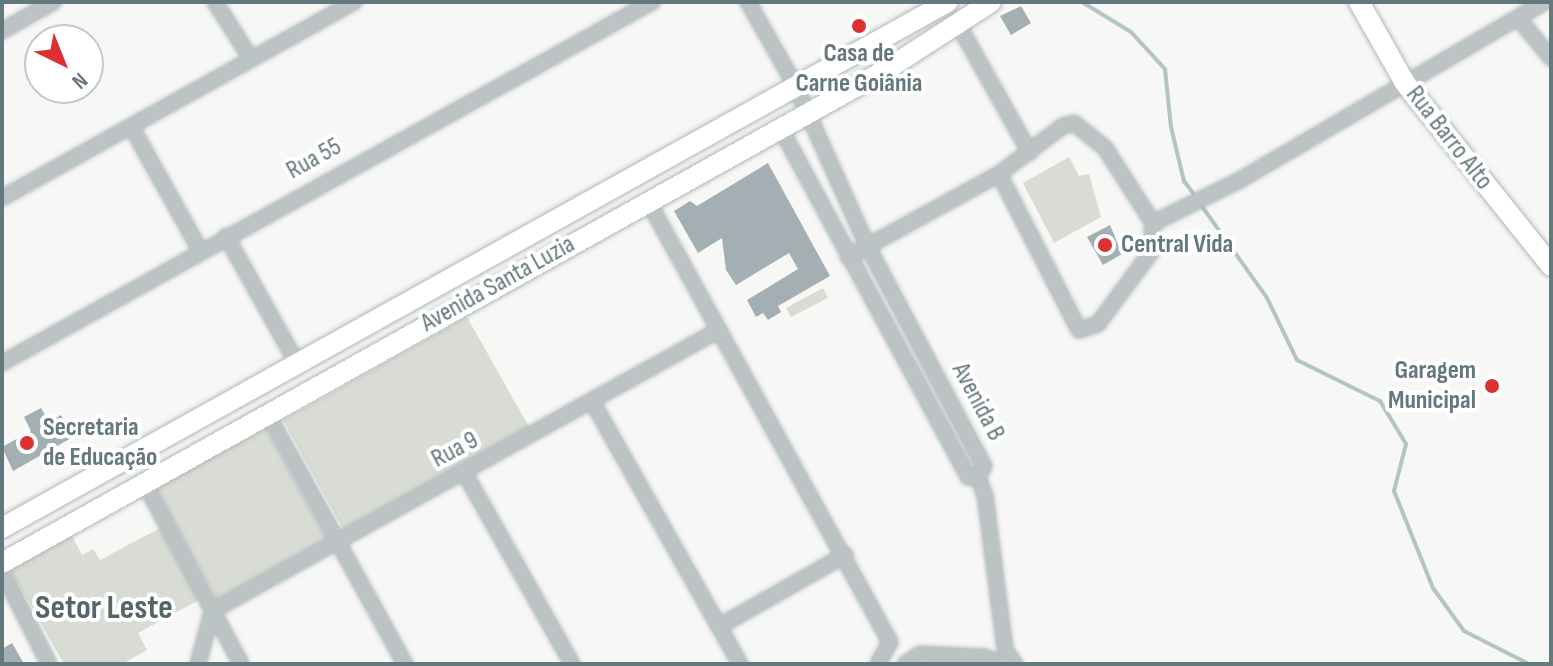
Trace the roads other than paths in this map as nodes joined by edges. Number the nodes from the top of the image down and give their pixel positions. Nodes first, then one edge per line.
1 (53, 2) edge
2 (215, 2) edge
3 (354, 2) edge
4 (652, 2) edge
5 (748, 2) edge
6 (948, 2) edge
7 (991, 2) edge
8 (1359, 2) edge
9 (1545, 2) edge
10 (1518, 18) junction
11 (959, 26) junction
12 (2, 31) edge
13 (1551, 58) edge
14 (251, 59) junction
15 (1405, 83) junction
16 (796, 87) junction
17 (807, 113) junction
18 (131, 126) junction
19 (781, 129) junction
20 (1030, 153) junction
21 (999, 174) junction
22 (2, 198) edge
23 (648, 201) junction
24 (1153, 223) junction
25 (226, 236) junction
26 (868, 247) junction
27 (200, 250) junction
28 (848, 257) junction
29 (1551, 266) edge
30 (418, 296) junction
31 (432, 321) junction
32 (719, 330) junction
33 (2, 363) edge
34 (297, 363) junction
35 (593, 403) junction
36 (267, 413) junction
37 (464, 472) junction
38 (978, 478) junction
39 (144, 482) junction
40 (46, 503) junction
41 (2, 528) edge
42 (61, 529) junction
43 (338, 541) junction
44 (845, 555) junction
45 (2, 563) edge
46 (2, 571) edge
47 (212, 611) junction
48 (720, 626) junction
49 (49, 664) edge
50 (198, 664) edge
51 (241, 664) edge
52 (405, 664) edge
53 (572, 664) edge
54 (740, 664) edge
55 (878, 664) edge
56 (905, 664) edge
57 (1000, 664) edge
58 (1015, 664) edge

1 - 12 street
2 - 14 street
3 - 14 street
4 - 25 street, Rua 55
5 - 16 street, Avenida B
6 - 16 street, Avenida Santa Luzia
7 - 11 street, Avenida Santa Luzia
8 - 15 street, Rua Barro Alto
9 - 10 street
10 - 13 street
10 - 15 street
11 - 17 street, Avenida Santa Luzia
11 - 20 street
14 - 18 street
15 - 24 street
15 - 29 street, Rua Barro Alto
16 - 17 street, Avenida B
16 - 30 street, Avenida Santa Luzia
17 - 19 street, Avenida Santa Luzia
17 - 26 street, Avenida B
18 - 22 street
18 - 27 street
19 - 23 street, Avenida Santa Luzia
19 - 28 street, Avenida B
20 - 21 street
20 - 24 street
21 - 24 street
21 - 26 street
23 - 31 street, Avenida Santa Luzia
23 - 32 street
25 - 27 street, Rua 55
25 - 34 street
26 - 28 street
26 - 38 street, Avenida B
27 - 33 street, Rua 55
28 - 38 street, Avenida B
30 - 31 street
30 - 34 street, Avenida Santa Luzia
31 - 36 street, Avenida Santa Luzia
32 - 35 street, Rua 9
32 - 44 street
34 - 40 street, Avenida Santa Luzia
35 - 37 street, Rua 9
35 - 48 street
36 - 39 street, Avenida Santa Luzia
36 - 43 street
37 - 43 street, Rua 9
37 - 53 street
38 - 58 street
39 - 42 street, Avenida Santa Luzia
39 - 47 street
40 - 41 street, Avenida Santa Luzia
40 - 42 street
42 - 45 street, Avenida Santa Luzia
43 - 47 street, Rua 9
43 - 52 street
44 - 48 street
44 - 55 street
46 - 49 street
47 - 50 street
47 - 51 street
48 - 54 street
56 - 57 street

